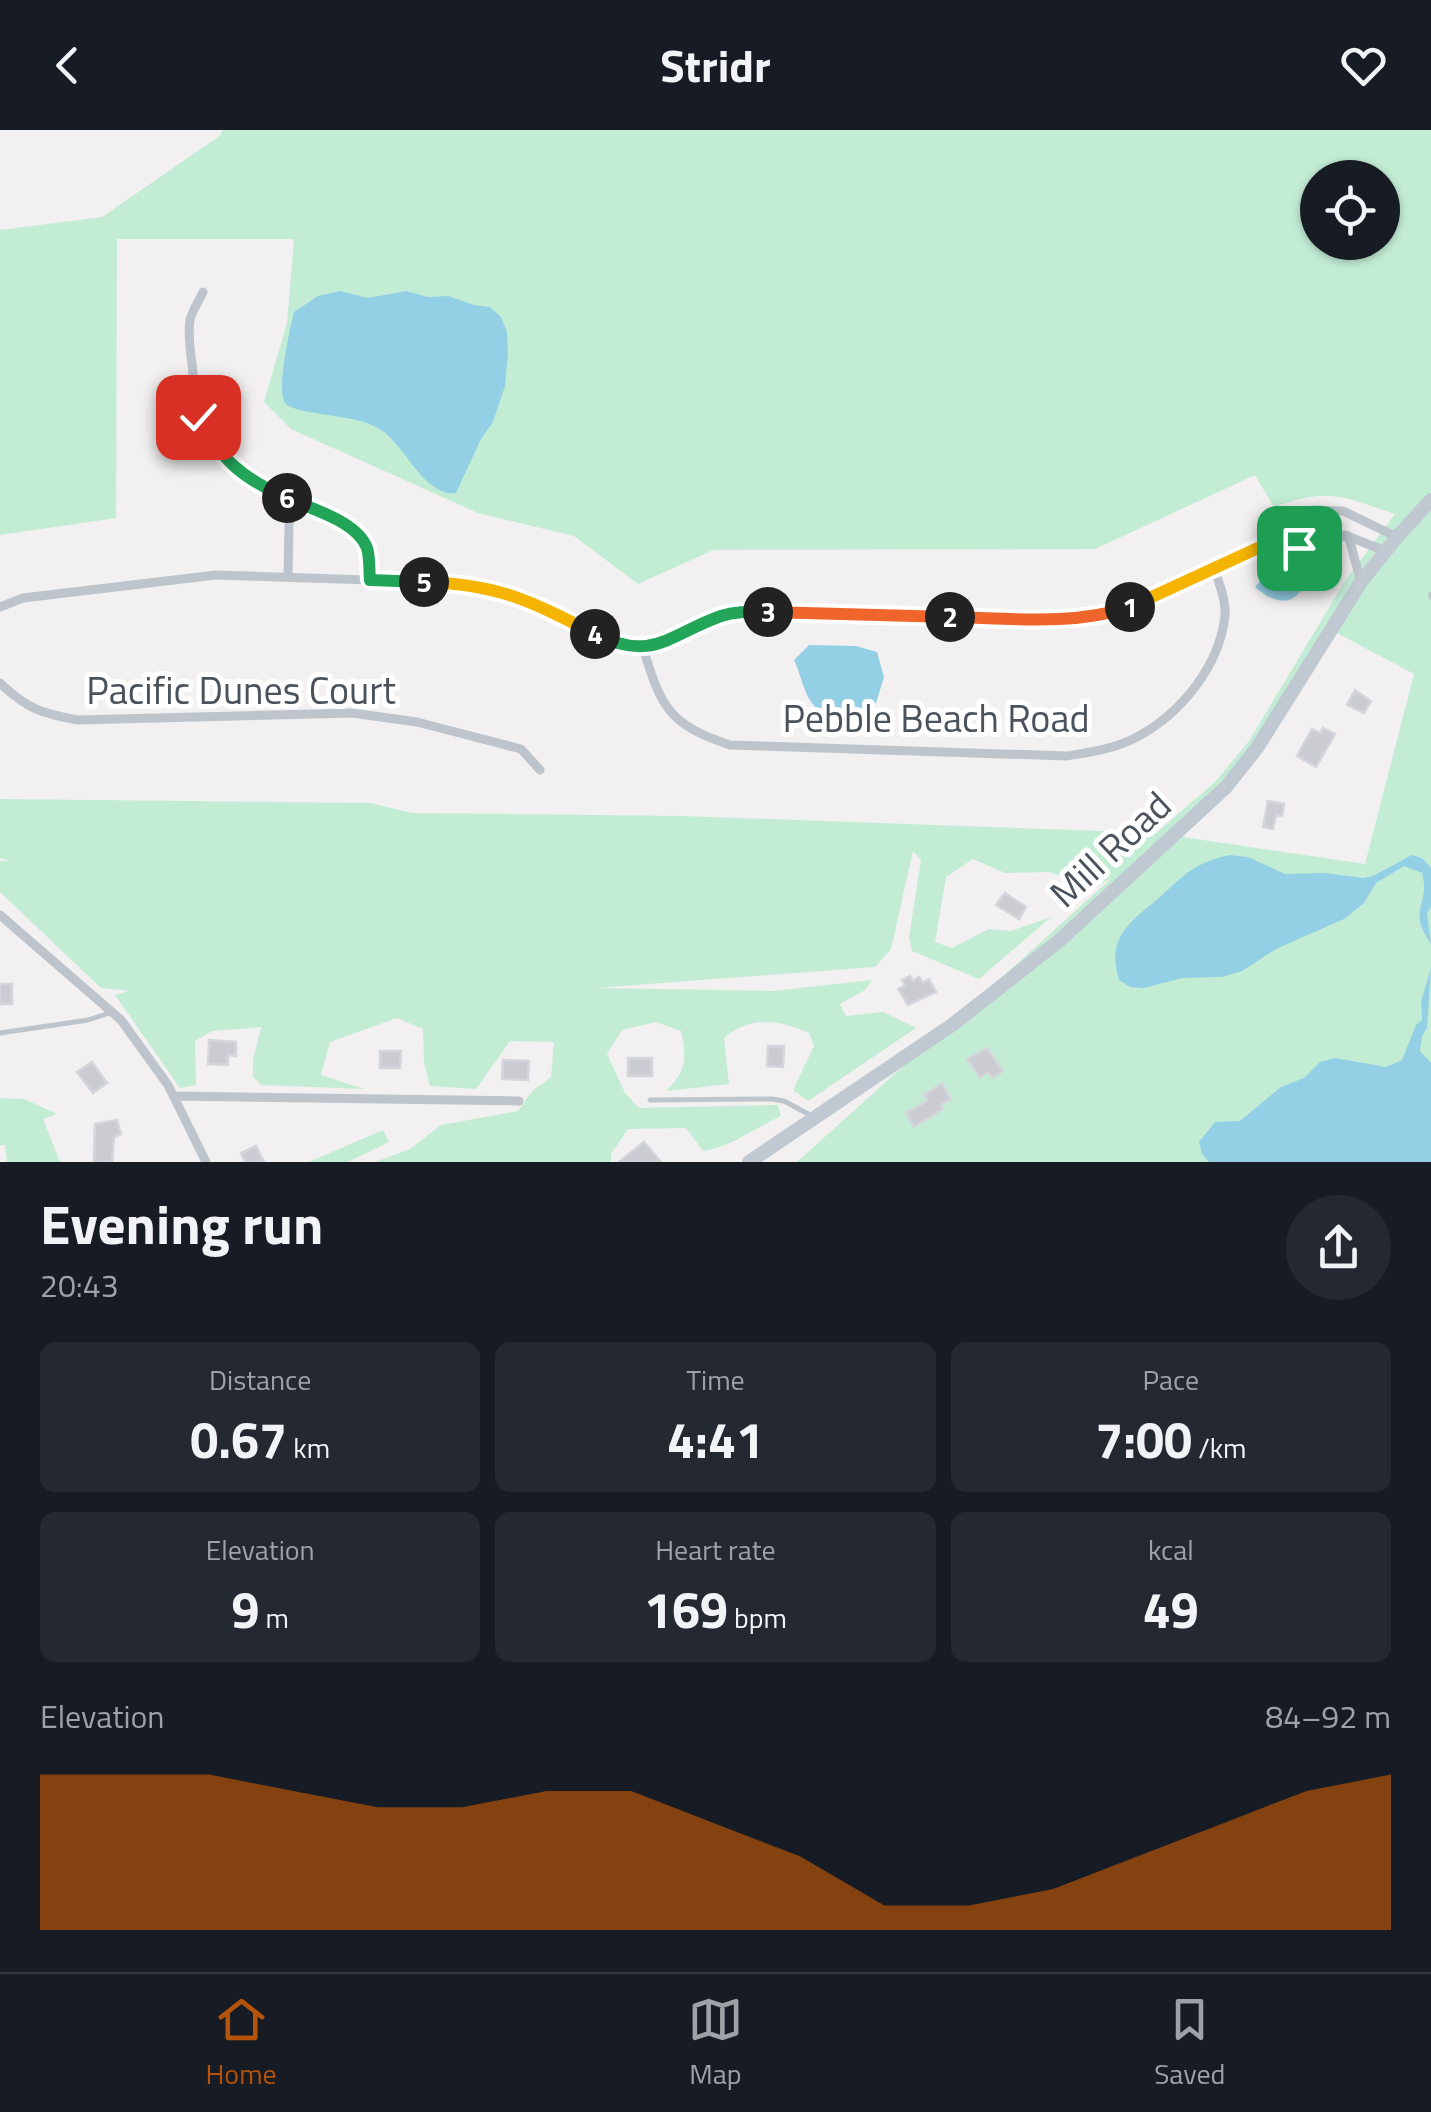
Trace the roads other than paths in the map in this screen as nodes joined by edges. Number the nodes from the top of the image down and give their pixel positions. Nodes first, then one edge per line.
1 (203, 292) dead end
2 (1431, 500) edge
3 (296, 502) junction
4 (1342, 534) junction
5 (1396, 537) junction
6 (1258, 548) junction
7 (1385, 551) junction
8 (1214, 570) junction
9 (288, 577) junction
10 (370, 580) junction
11 (1361, 582) junction
12 (0, 608) edge
13 (644, 648) junction
14 (0, 682) edge
15 (540, 770) dead end
16 (1134, 854) dead end
17 (1152, 856) junction
18 (0, 915) edge
19 (112, 1012) junction
20 (0, 1032) edge
21 (173, 1096) junction
22 (650, 1100) dead end
23 (519, 1101) dead end
24 (813, 1117) junction
25 (206, 1162) edge
26 (749, 1162) edge

1 - 3 street
2 - 5 main road, Mill Road
3 - 9 street
3 - 10 street
4 - 6 street
4 - 7 street
4 - 11 street
5 - 6 street
5 - 7 main road, Mill Road
6 - 8 street
7 - 11 main road, Mill Road
8 - 13 street
8 - 13 street, Pebble Beach Road
9 - 10 street
9 - 12 street
10 - 13 street
11 - 17 main road, Mill Road
14 - 15 street, Pacific Dunes Court
16 - 17 street
17 - 24 main road, Mill Road
18 - 19 street
19 - 20 lane
19 - 21 street
21 - 23 street
21 - 25 street
22 - 24 lane
24 - 26 main road, Mill Road

